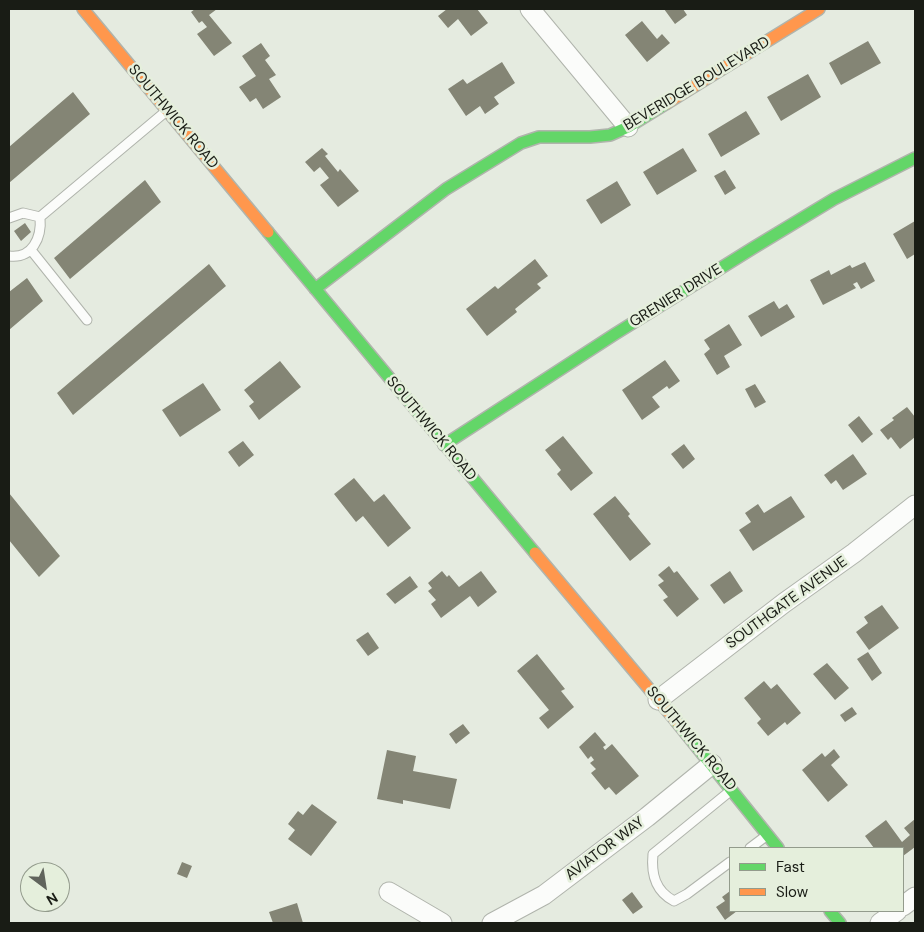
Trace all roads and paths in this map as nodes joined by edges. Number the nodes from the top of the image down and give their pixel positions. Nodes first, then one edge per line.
1 (83, 9) edge
2 (530, 9) edge
3 (819, 9) edge
4 (167, 110) junction
5 (628, 127) junction
6 (915, 158) edge
7 (40, 217) junction
8 (9, 218) edge
9 (31, 250) junction
10 (9, 256) edge
11 (315, 289) junction
12 (87, 320) dead end
13 (444, 445) junction
14 (915, 505) edge
15 (658, 700) junction
16 (712, 764) junction
17 (732, 789) junction
18 (768, 835) junction
19 (751, 847) edge
20 (777, 847) edge
21 (729, 863) edge
22 (389, 892) dead end
23 (915, 897) edge
24 (904, 905) edge
25 (831, 912) edge
26 (895, 912) edge
27 (442, 923) edge
28 (492, 923) edge
29 (840, 923) edge
30 (880, 923) edge

1 - 4 main road, SOUTHWICK ROAD
2 - 5 street
3 - 5 main road, BEVERIDGE BOULEVARD
4 - 7 lane
4 - 11 main road, SOUTHWICK ROAD
5 - 11 main road, BEVERIDGE BOULEVARD
6 - 13 main road, GRENIER DRIVE
7 - 8 lane
7 - 9 lane
9 - 10 lane
9 - 12 lane
11 - 13 main road, SOUTHWICK ROAD
13 - 15 main road, SOUTHWICK ROAD
14 - 15 street, SOUTHGATE AVENUE
15 - 16 main road, SOUTHWICK ROAD
16 - 17 main road, SOUTHWICK ROAD
16 - 28 street, AVIATOR WAY
17 - 18 main road, SOUTHWICK ROAD
17 - 21 lane
18 - 19 lane
18 - 20 main road, SOUTHWICK ROAD
22 - 27 street
23 - 24 street
25 - 29 main road
26 - 30 street

